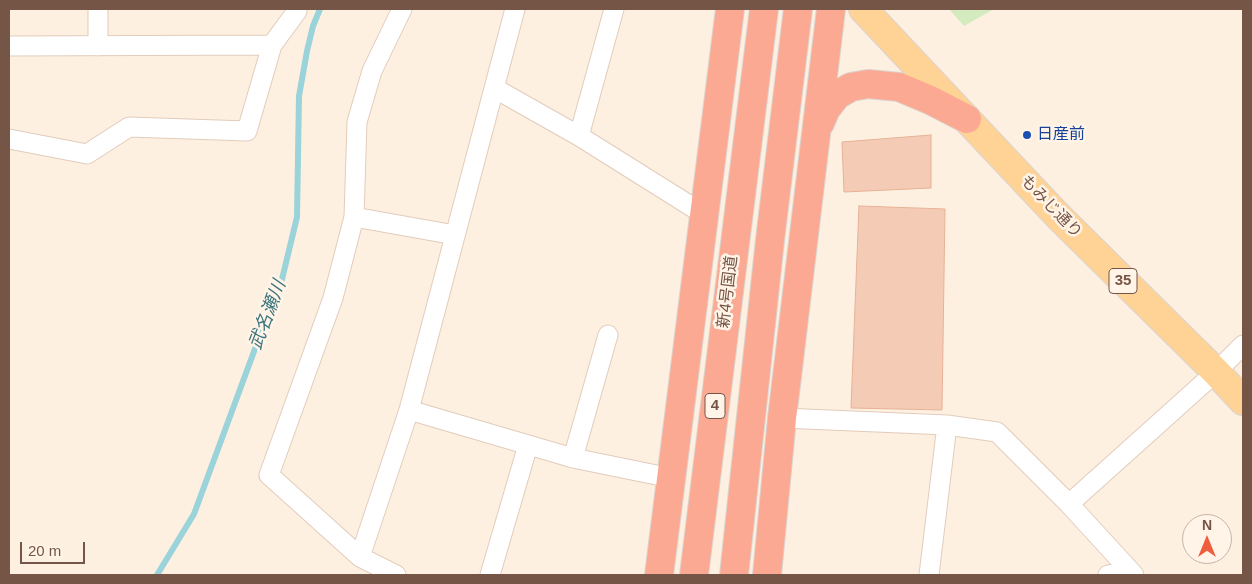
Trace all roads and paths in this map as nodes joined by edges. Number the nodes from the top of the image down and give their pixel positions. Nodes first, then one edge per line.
1 (98, 9) edge
2 (297, 9) edge
3 (402, 9) edge
4 (515, 9) edge
5 (614, 9) edge
6 (730, 9) edge
7 (764, 9) edge
8 (798, 9) edge
9 (831, 9) edge
10 (863, 9) edge
11 (272, 45) junction
12 (9, 46) edge
13 (98, 46) junction
14 (494, 88) junction
15 (967, 120) junction
16 (818, 128) junction
17 (579, 136) junction
18 (9, 139) edge
19 (704, 215) junction
20 (354, 217) junction
21 (454, 235) junction
22 (608, 335) dead end
23 (1243, 346) edge
24 (1216, 372) junction
25 (1243, 401) edge
26 (409, 410) junction
27 (782, 418) junction
28 (948, 425) junction
29 (528, 445) junction
30 (573, 458) junction
31 (671, 478) junction
32 (1069, 504) junction
33 (360, 557) junction
34 (1132, 573) edge
35 (396, 575) edge
36 (490, 575) edge
37 (659, 575) edge
38 (694, 575) edge
39 (734, 575) edge
40 (767, 575) edge
41 (929, 575) edge
42 (1108, 575) edge

1 - 13 street
2 - 11 street
3 - 20 street
4 - 14 street
5 - 17 street
6 - 19 highway
7 - 38 highway, 新4号国道 / 4
8 - 39 highway
9 - 16 highway
10 - 15 main road, もみじ通り / 35
11 - 13 street
11 - 18 street
12 - 13 street
14 - 17 street
14 - 21 street
15 - 16 highway
15 - 24 main road, もみじ通り / 35
16 - 27 highway
17 - 19 street
19 - 31 highway
20 - 21 street
20 - 33 street
21 - 26 street
22 - 30 street
23 - 24 street
24 - 25 main road, もみじ通り / 35
24 - 32 street
26 - 29 street
26 - 33 street
27 - 28 street
27 - 40 highway
28 - 32 street
28 - 41 street
29 - 30 street
29 - 36 street
30 - 31 street
31 - 37 highway
32 - 34 street
33 - 35 street
34 - 42 street

